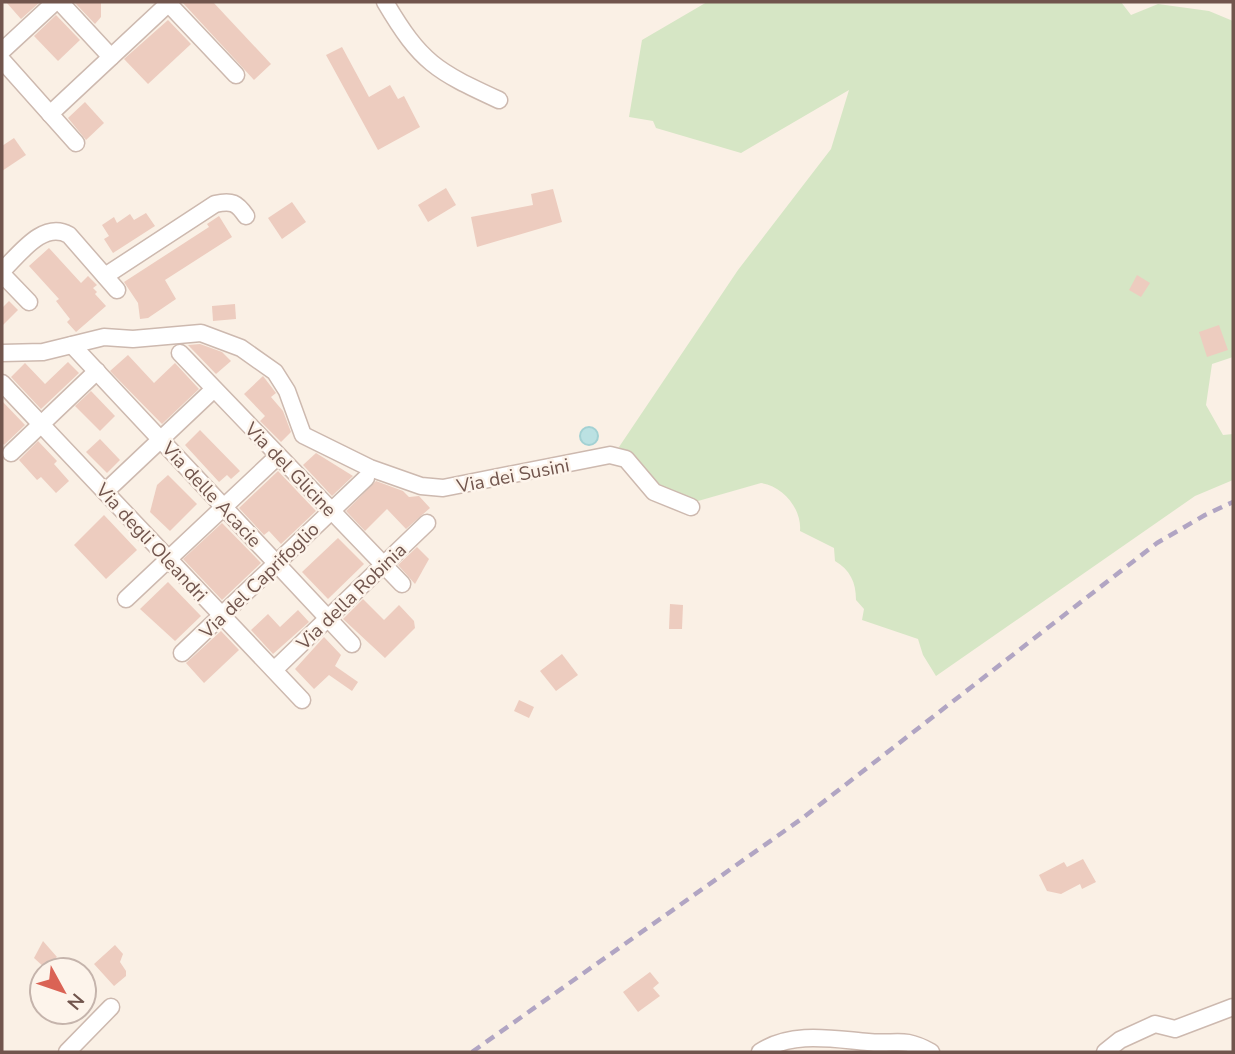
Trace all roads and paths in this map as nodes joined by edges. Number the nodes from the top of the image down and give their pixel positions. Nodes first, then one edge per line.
1 (58, 2) edge
2 (168, 2) edge
3 (385, 2) edge
4 (2, 51) edge
5 (111, 57) junction
6 (2, 60) edge
7 (236, 75) dead end
8 (499, 100) dead end
9 (50, 114) junction
10 (76, 143) dead end
11 (246, 216) dead end
12 (2, 272) edge
13 (105, 276) junction
14 (117, 289) dead end
15 (29, 302) dead end
16 (72, 345) junction
17 (2, 353) edge
18 (180, 353) dead end
19 (97, 371) junction
20 (2, 383) edge
21 (214, 388) junction
22 (41, 425) junction
23 (161, 439) junction
24 (11, 453) dead end
25 (278, 456) junction
26 (366, 478) dead end
27 (105, 492) junction
28 (224, 507) junction
29 (691, 507) dead end
30 (332, 511) junction
31 (427, 523) dead end
32 (169, 559) junction
33 (276, 564) junction
34 (384, 565) junction
35 (402, 584) dead end
36 (126, 599) dead end
37 (222, 615) junction
38 (328, 618) junction
39 (352, 644) dead end
40 (182, 653) dead end
41 (274, 670) junction
42 (302, 700) dead end
43 (111, 1007) dead end
44 (1233, 1007) edge
45 (67, 1052) edge
46 (760, 1052) edge
47 (931, 1052) edge
48 (1105, 1052) edge

1 - 4 street
1 - 5 street
2 - 5 street
2 - 7 street
3 - 8 street
5 - 9 street
6 - 9 street
9 - 10 street
11 - 13 street
12 - 13 street
12 - 15 street
13 - 14 street
16 - 17 street, Via dei Susini
16 - 19 street, Via delle Acacie
16 - 29 street, Via dei Susini
18 - 21 street, Via del Glicine
19 - 22 street
19 - 23 street, Via delle Acacie
20 - 22 street, Via degli Oleandri
21 - 23 street
21 - 25 street, Via del Glicine
22 - 24 street
22 - 27 street, Via degli Oleandri
23 - 27 street
23 - 28 street, Via delle Acacie
25 - 28 street
25 - 30 street, Via del Glicine
26 - 30 street, Via del Caprifoglio
27 - 32 street, Via degli Oleandri
28 - 32 street
28 - 33 street, Via delle Acacie
30 - 33 street, Via del Caprifoglio
30 - 34 street, Via del Glicine
31 - 34 street, Via della Robinia
32 - 36 street
32 - 37 street, Via degli Oleandri
33 - 37 street, Via del Caprifoglio
33 - 38 street, Via delle Acacie
34 - 35 street, Via del Glicine
34 - 38 street, Via della Robinia
37 - 40 street, Via del Caprifoglio
37 - 41 street, Via degli Oleandri
38 - 39 street, Via delle Acacie
38 - 41 street, Via della Robinia
41 - 42 street, Via degli Oleandri
43 - 45 street
44 - 48 street
46 - 47 street

